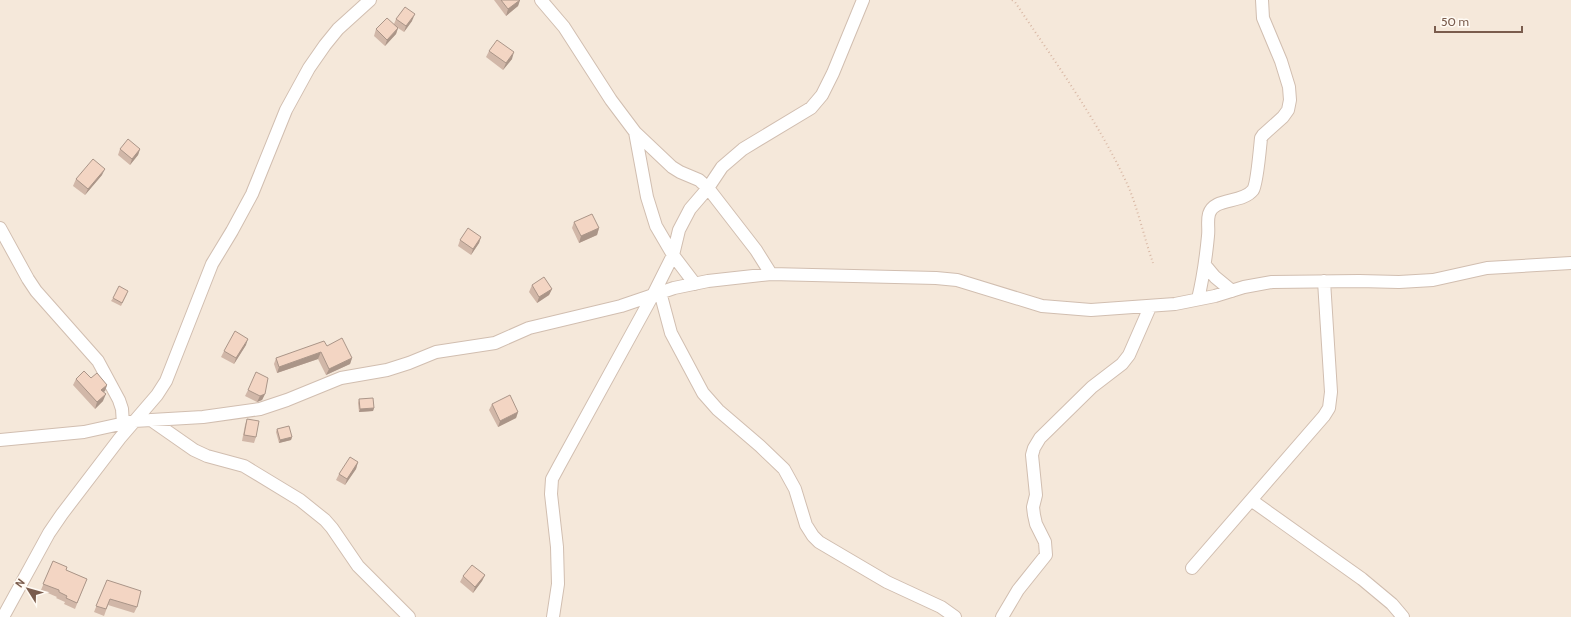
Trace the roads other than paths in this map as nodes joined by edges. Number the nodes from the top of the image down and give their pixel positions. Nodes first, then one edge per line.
1 (370, 0) edge
2 (541, 0) edge
3 (863, 0) edge
4 (1262, 0) edge
5 (635, 132) junction
6 (708, 188) junction
7 (0, 228) edge
8 (673, 255) junction
9 (1571, 263) edge
10 (1205, 265) junction
11 (771, 274) junction
12 (1324, 281) junction
13 (696, 284) junction
14 (1232, 291) junction
15 (657, 293) junction
16 (1198, 300) junction
17 (1150, 307) junction
18 (151, 420) junction
19 (129, 422) junction
20 (0, 440) edge
21 (1251, 500) junction
22 (1192, 568) dead end
23 (3, 617) edge
24 (409, 617) edge
25 (553, 617) edge
26 (955, 617) edge
27 (1002, 617) edge
28 (1403, 617) edge

1 - 19 street
2 - 5 street
3 - 6 street
4 - 10 street
5 - 6 street
5 - 8 street
6 - 8 street
6 - 11 street
7 - 19 street
8 - 13 street
8 - 15 street
9 - 12 street
10 - 14 street
10 - 16 street
11 - 13 street
11 - 17 street
12 - 14 street
12 - 21 street
13 - 15 street
14 - 16 street
15 - 18 street
15 - 25 street
15 - 26 street
16 - 17 street
17 - 27 street
18 - 19 street
18 - 24 street
19 - 20 street
19 - 23 street
21 - 22 street
21 - 28 street

